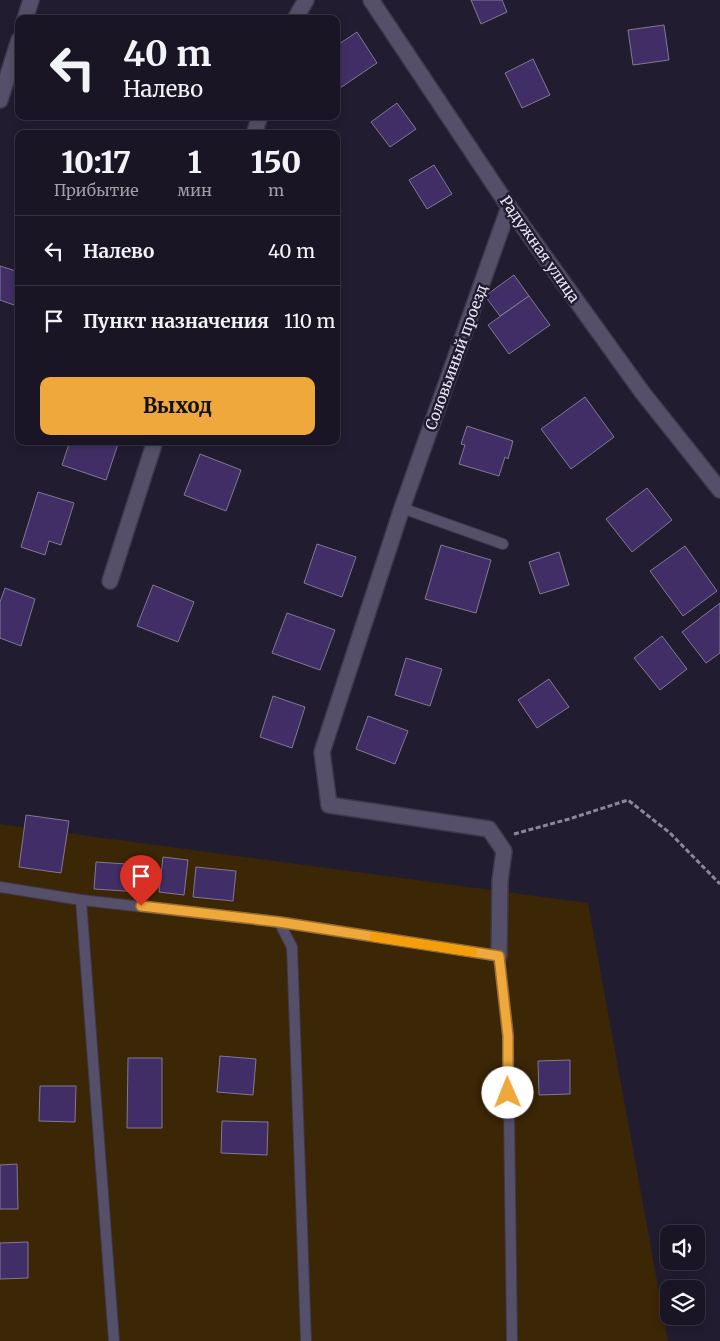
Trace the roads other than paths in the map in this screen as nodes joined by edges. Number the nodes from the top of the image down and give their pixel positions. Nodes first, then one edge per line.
1 (31, 0) edge
2 (306, 0) edge
3 (372, 0) edge
4 (26, 15) edge
5 (297, 15) edge
6 (15, 53) edge
7 (0, 100) edge
8 (510, 207) junction
9 (154, 445) edge
10 (720, 490) edge
11 (402, 508) junction
12 (502, 544) dead end
13 (110, 581) dead end
14 (0, 887) edge
15 (82, 900) junction
16 (279, 922) junction
17 (499, 956) junction
18 (114, 1341) edge
19 (306, 1341) edge
20 (512, 1341) edge

1 - 4 street
2 - 5 street
3 - 8 street, Радужная улица
6 - 7 street
8 - 10 street, Радужная улица
8 - 11 street, Соловьиный проезд
9 - 13 street
11 - 12 lane
11 - 17 street, Соловьиный проезд
14 - 15 lane
15 - 16 lane
15 - 18 lane
16 - 17 lane
16 - 19 lane
17 - 20 lane

